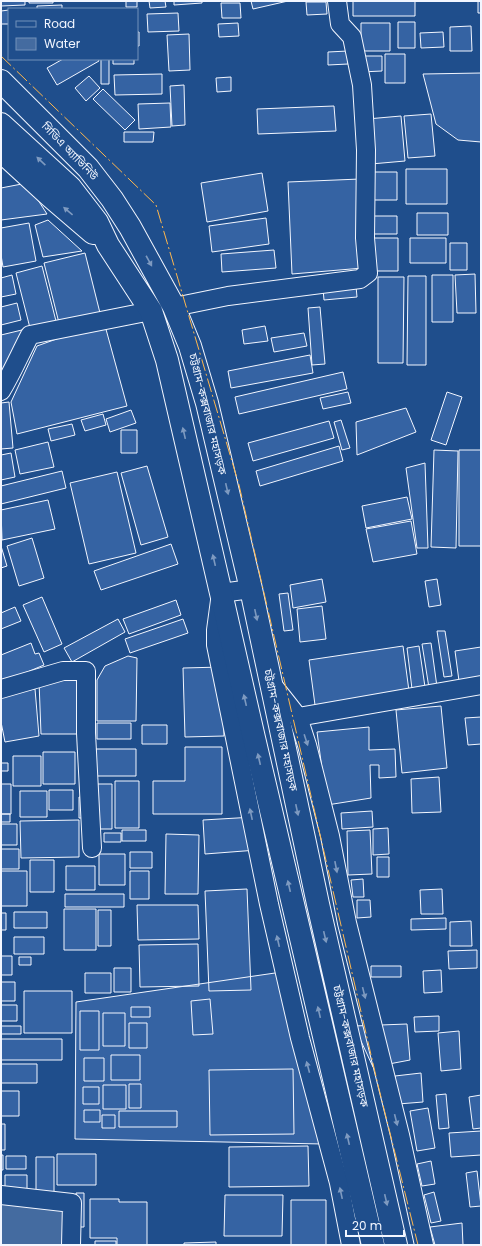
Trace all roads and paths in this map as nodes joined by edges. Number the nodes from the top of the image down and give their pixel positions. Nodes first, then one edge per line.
1 (337, 1) edge
2 (1, 81) edge
3 (1, 99) edge
4 (1, 124) edge
5 (1, 151) edge
6 (76, 181) junction
7 (130, 227) junction
8 (108, 245) junction
9 (174, 307) junction
10 (151, 311) junction
11 (1, 391) edge
12 (251, 588) junction
13 (221, 593) junction
14 (271, 684) junction
15 (481, 685) edge
16 (1, 689) edge
17 (298, 717) junction
18 (92, 848) dead end
19 (1, 1195) edge
20 (71, 1245) edge
21 (351, 1245) edge
22 (373, 1245) edge
23 (396, 1245) edge
24 (424, 1245) edge

1 - 9 street
2 - 7 highway, সিডিএ অ্যাভিনিউ
3 - 6 highway
6 -> 4 highway
8 -> 5 highway
6 - 7 highway
6 - 8 highway
7 -> 9 highway, চট্টগ্রাম-কক্সবাজার মহাসড়ক
8 - 10 highway
9 -> 12 highway, চট্টগ্রাম-কক্সবাজার মহাসড়ক
10 - 11 street
13 -> 10 highway
12 - 13 street
12 -> 14 highway, চট্টগ্রাম-কক্সবাজার মহাসড়ক
21 -> 13 street
22 -> 13 highway
14 - 17 street
14 -> 23 highway, চট্টগ্রাম-কক্সবাজার মহাসড়ক
15 - 17 street
16 - 18 street
17 -> 24 street
19 - 20 street

